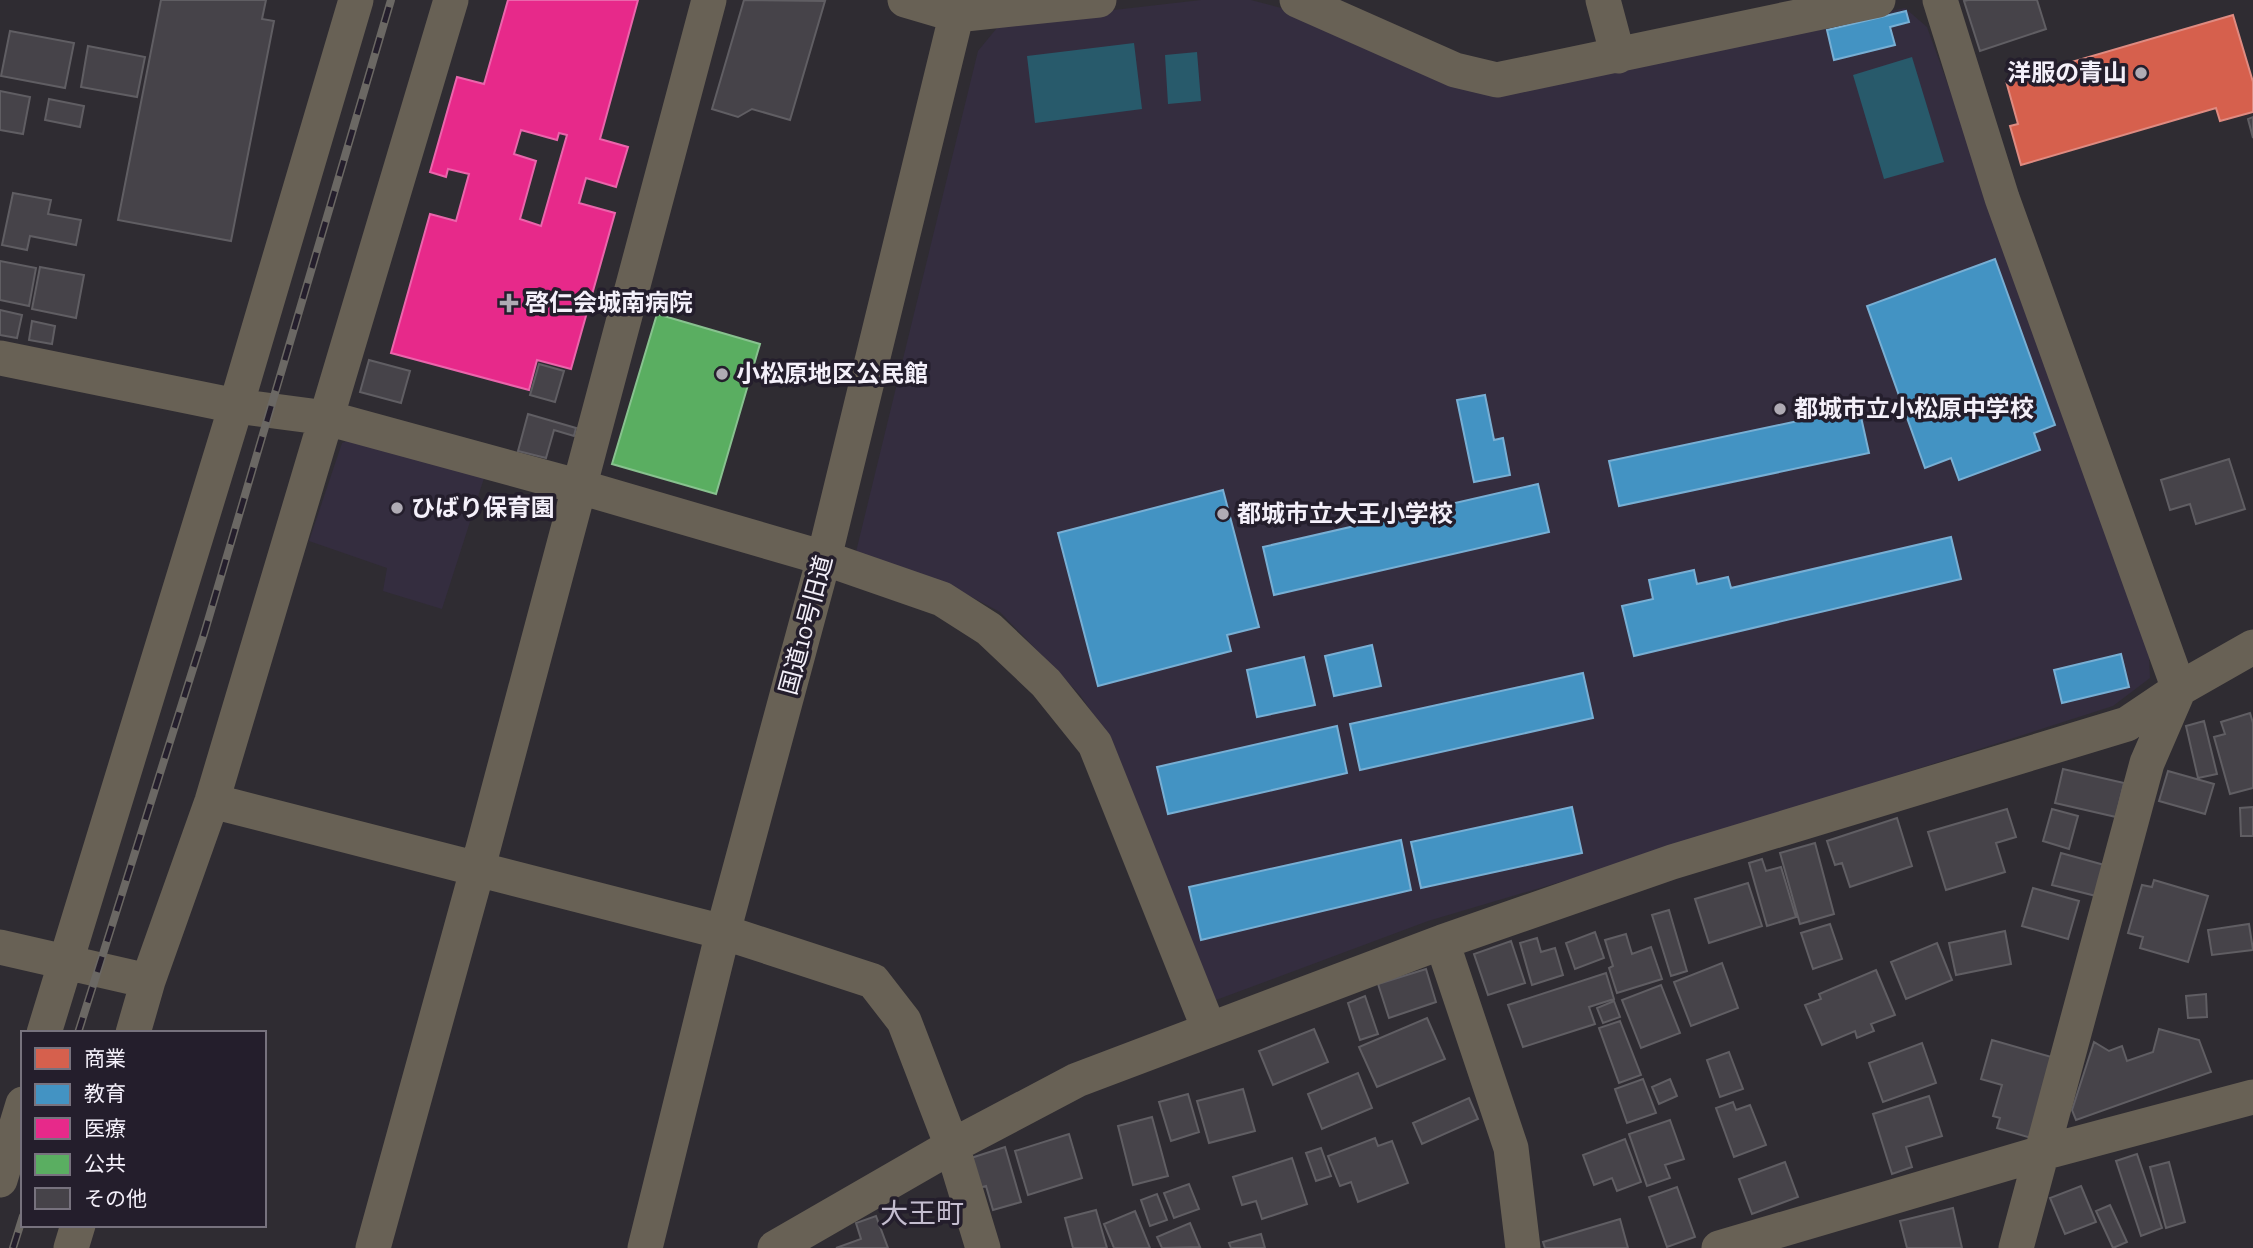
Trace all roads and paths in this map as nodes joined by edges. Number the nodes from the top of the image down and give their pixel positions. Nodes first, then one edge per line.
1 (356, 0) edge
2 (452, 0) edge
3 (709, 0) edge
4 (905, 0) edge
5 (1099, 0) edge
6 (1297, 0) edge
7 (1603, 0) edge
8 (1878, 0) edge
9 (1941, 0) edge
10 (958, 7) edge
11 (1618, 56) junction
12 (0, 358) edge
13 (236, 406) junction
14 (327, 418) junction
15 (580, 487) junction
16 (824, 558) junction
17 (2253, 647) edge
18 (2179, 689) junction
19 (212, 801) junction
20 (477, 871) junction
21 (723, 932) junction
22 (1442, 942) junction
23 (0, 947) edge
24 (66, 960) junction
25 (148, 981) junction
26 (1209, 1029) junction
27 (45, 1031) edge
28 (134, 1031) edge
29 (2253, 1097) edge
30 (21, 1111) edge
31 (952, 1146) junction
32 (2042, 1153) junction
33 (0, 1180) edge
34 (77, 1227) edge
35 (71, 1248) edge
36 (373, 1248) edge
37 (645, 1248) edge
38 (775, 1248) edge
39 (983, 1248) edge
40 (1523, 1248) edge
41 (1719, 1248) edge
42 (2016, 1248) edge

1 - 13 street
2 - 14 street
3 - 15 street
4 - 10 street
5 - 10 street
6 - 11 street
7 - 11 street
8 - 11 street
9 - 18 street
10 - 16 street, 国道10号旧道
12 - 13 street
13 - 14 street
13 - 24 street
14 - 15 street
14 - 19 street
15 - 16 street
15 - 20 street
16 - 21 street, 国道10号旧道
16 - 26 street
17 - 18 street
18 - 22 street
18 - 32 street
19 - 20 street
19 - 25 street
20 - 21 street
20 - 36 street
21 - 31 street
21 - 37 street, 国道10号旧道
22 - 26 street
22 - 40 street
23 - 24 street
24 - 25 street
24 - 27 street
25 - 28 street
26 - 31 street
29 - 32 street
30 - 33 street
31 - 38 street
31 - 39 street
32 - 41 street
32 - 42 street
34 - 35 street

